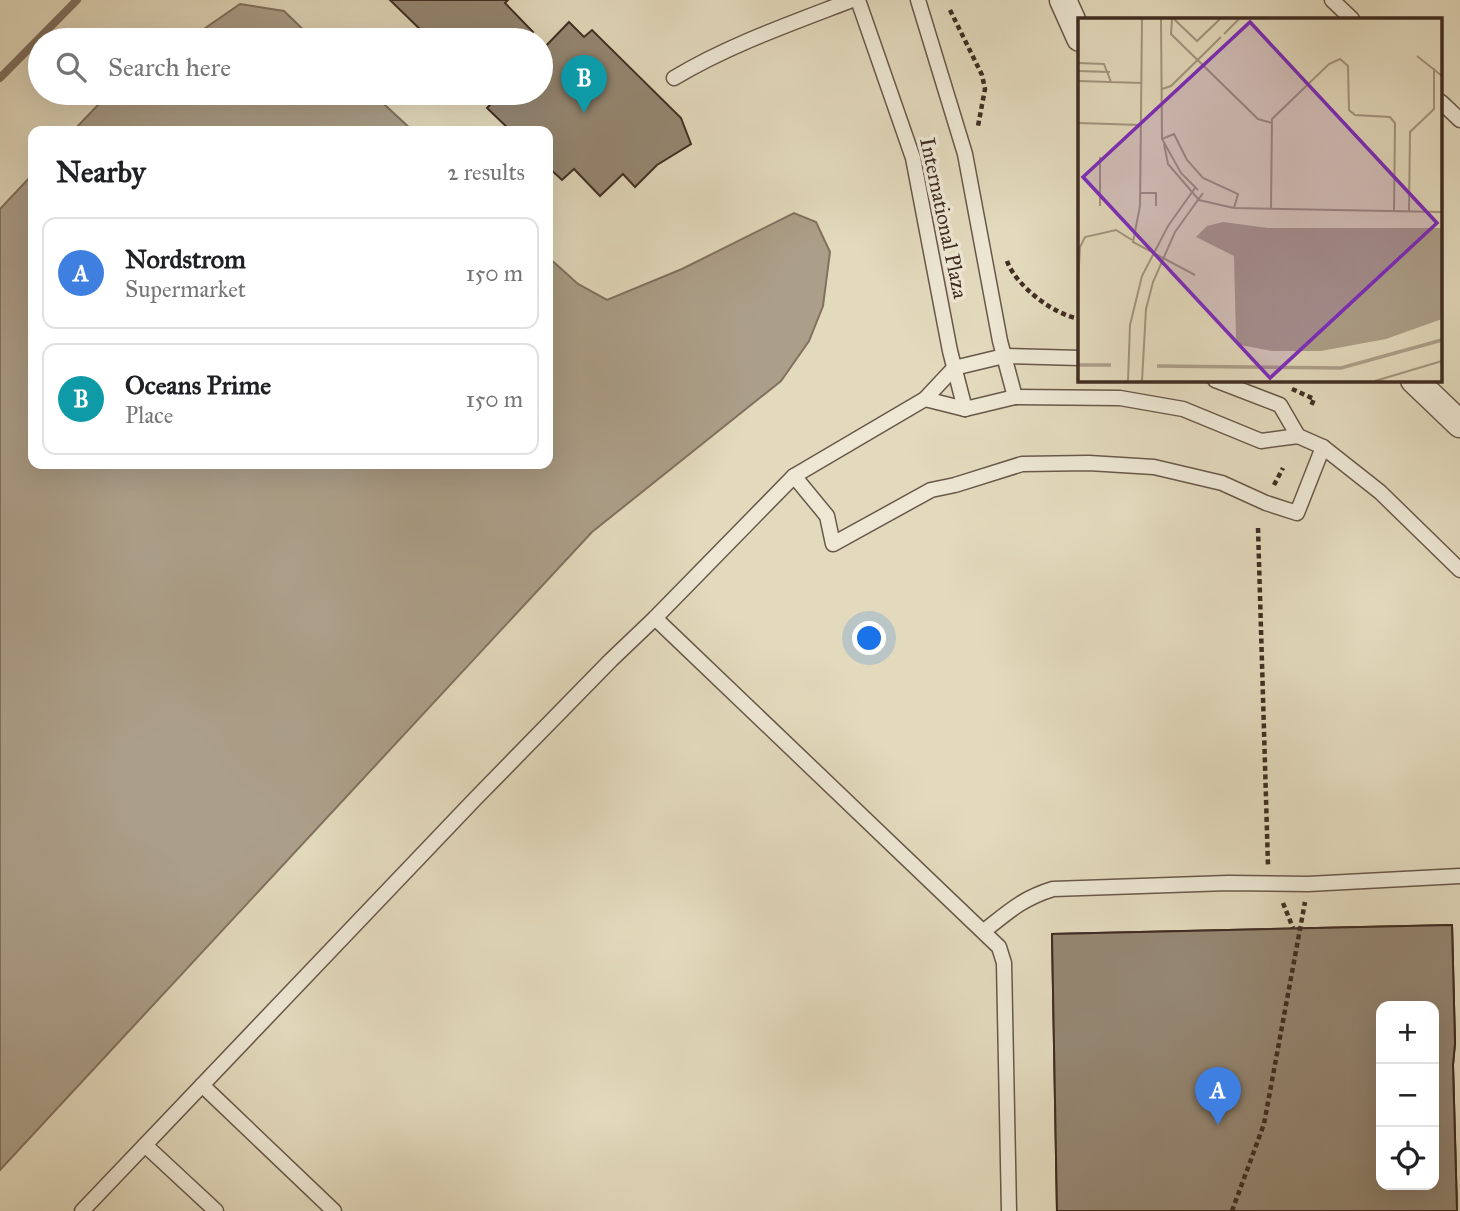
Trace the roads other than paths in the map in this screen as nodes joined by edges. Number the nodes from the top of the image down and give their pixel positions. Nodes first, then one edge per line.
1 (852, 0) edge
2 (858, 0) edge
3 (918, 0) edge
4 (1063, 0) edge
5 (1332, 0) edge
6 (1351, 18) edge
7 (1078, 34) edge
8 (674, 78) dead end
9 (1442, 103) edge
10 (1460, 120) edge
11 (1004, 356) junction
12 (1078, 358) edge
13 (954, 368) junction
14 (1220, 382) edge
15 (1416, 382) edge
16 (1015, 397) junction
17 (925, 400) junction
18 (965, 409) junction
19 (1457, 416) edge
20 (1298, 436) junction
21 (1323, 447) junction
22 (794, 476) junction
23 (1460, 570) edge
24 (655, 618) junction
25 (1460, 876) edge
26 (984, 931) junction
27 (202, 1085) junction
28 (145, 1144) junction
29 (82, 1211) edge
30 (216, 1211) edge
31 (334, 1211) edge
32 (1009, 1211) edge

1 - 8 lane
2 - 13 lane, International Plaza
3 - 11 lane, International Plaza
4 - 7 street
5 - 6 lane
9 - 10 lane
11 - 12 lane
11 - 13 lane
11 - 16 lane, International Plaza
13 - 17 lane
13 - 18 lane, International Plaza
14 - 20 lane
15 - 19 street
16 - 18 lane
16 - 20 lane
17 - 18 lane
17 - 22 lane
20 - 21 lane
21 - 22 lane
21 - 23 lane
22 - 24 lane
24 - 26 lane
24 - 27 lane
25 - 26 lane
26 - 32 lane
27 - 28 lane
27 - 31 lane
28 - 29 lane
28 - 30 lane

